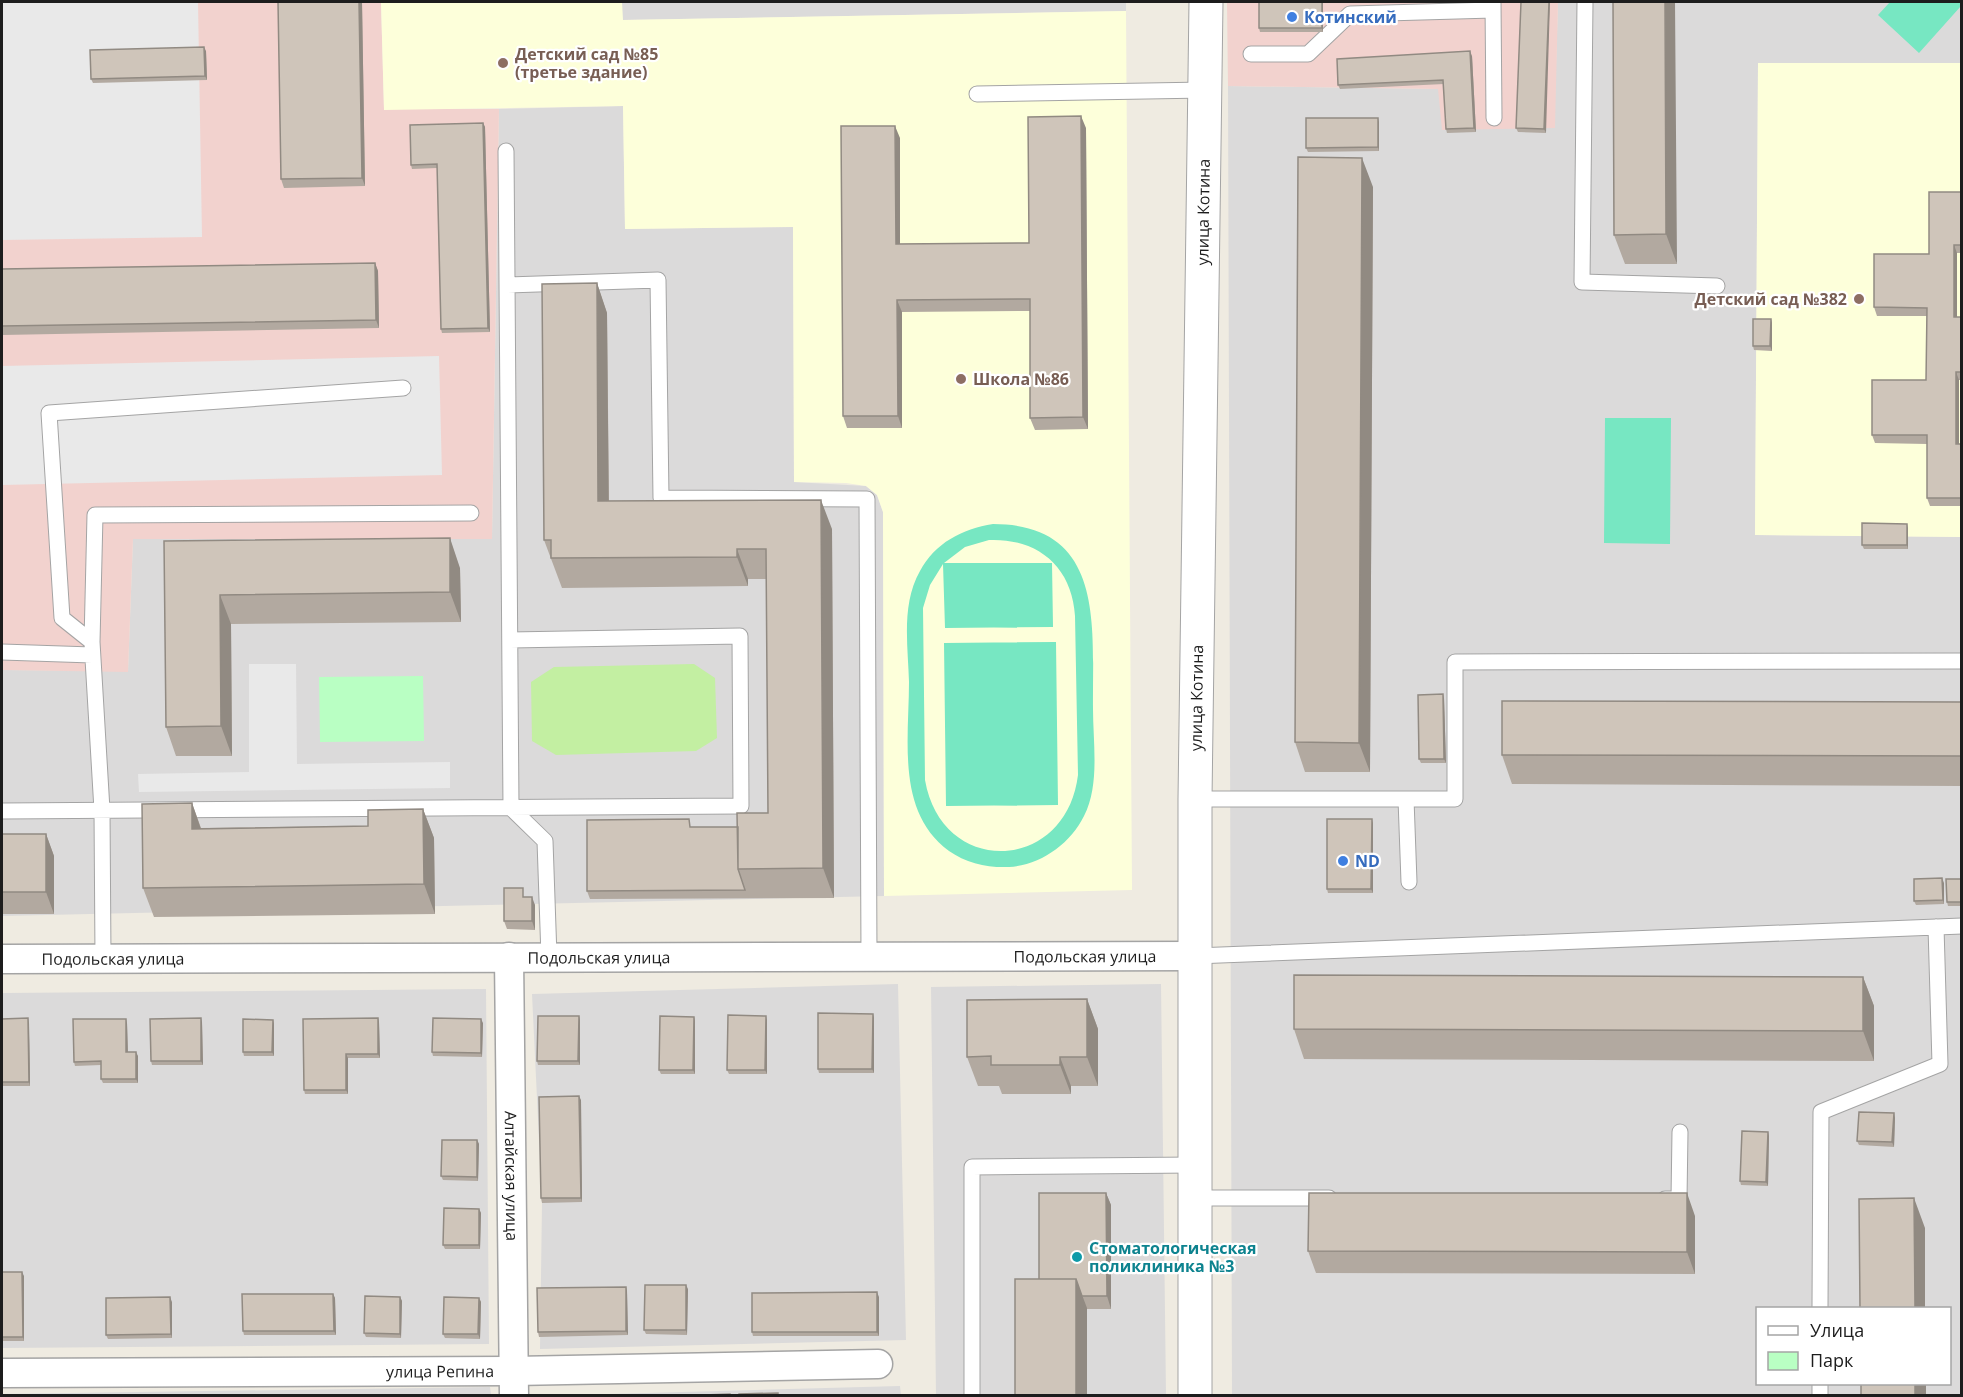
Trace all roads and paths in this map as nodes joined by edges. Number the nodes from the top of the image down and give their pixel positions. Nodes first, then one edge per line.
1 (1206, 2) edge
2 (1585, 2) edge
3 (1493, 6) edge
4 (1251, 54) dead end
5 (1205, 90) junction
6 (977, 94) dead end
7 (1494, 118) dead end
8 (506, 151) dead end
9 (507, 285) junction
10 (1717, 286) dead end
11 (403, 388) dead end
12 (471, 513) dead end
13 (510, 640) junction
14 (92, 649) junction
15 (2, 652) edge
16 (1962, 661) edge
17 (1195, 799) junction
18 (1406, 799) junction
19 (511, 808) junction
20 (102, 810) junction
21 (2, 811) edge
22 (1409, 882) dead end
23 (1962, 926) edge
24 (1936, 927) junction
25 (869, 956) junction
26 (1195, 956) junction
27 (509, 957) junction
28 (549, 957) junction
29 (103, 958) junction
30 (2, 959) edge
31 (1680, 1132) dead end
32 (1195, 1165) junction
33 (1195, 1198) junction
34 (1349, 1198) edge
35 (1655, 1199) edge
36 (1820, 1307) edge
37 (878, 1364) dead end
38 (2, 1373) edge
39 (514, 1383) edge
40 (972, 1395) edge
41 (1195, 1395) edge

1 - 5 street, улица Котина
2 - 10 lane
3 - 4 lane
3 - 7 lane
5 - 6 lane
5 - 17 street, улица Котина
8 - 9 lane
9 - 13 lane
9 - 25 lane
11 - 14 lane
12 - 14 lane
13 - 19 lane
13 - 19 lane
14 - 15 lane
14 - 20 lane
16 - 18 lane
17 - 18 lane
17 - 26 street, улица Котина
18 - 22 lane
19 - 20 lane
19 - 28 lane
20 - 21 lane
20 - 29 lane
23 - 24 lane
24 - 26 lane
24 - 36 lane
25 - 26 street, Подольская улица
25 - 28 street, Подольская улица
26 - 32 street, улица Котина
27 - 28 street, Подольская улица
27 - 29 street, Подольская улица
27 - 39 street, Алтайская улица
29 - 30 street, Подольская улица
31 - 35 lane
32 - 33 street, улица Котина
32 - 40 lane
33 - 34 lane
33 - 41 street, улица Котина
37 - 39 street, улица Репина
38 - 39 street, улица Репина

